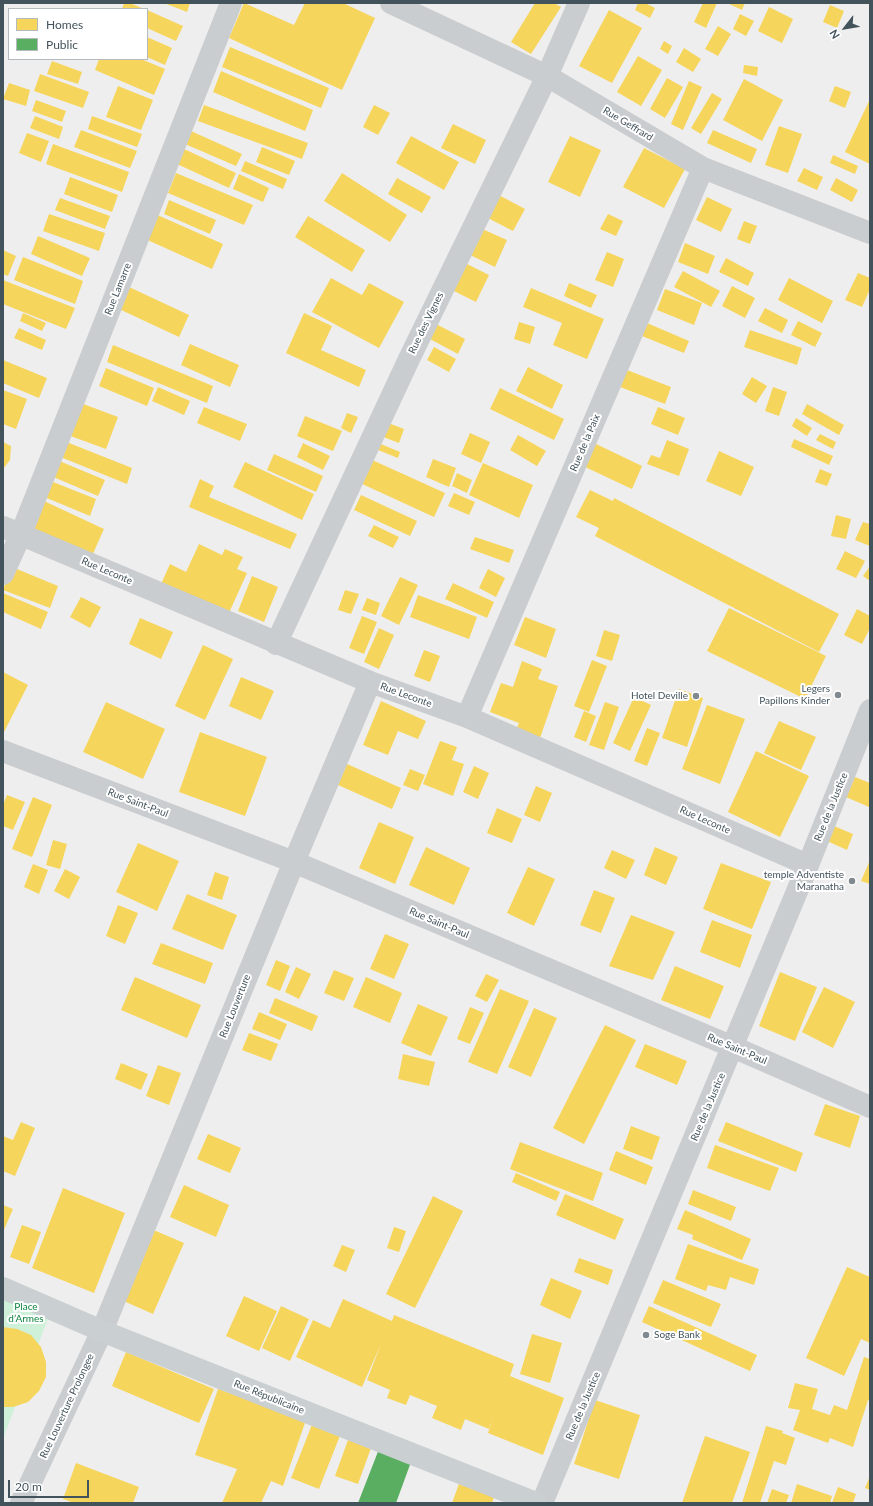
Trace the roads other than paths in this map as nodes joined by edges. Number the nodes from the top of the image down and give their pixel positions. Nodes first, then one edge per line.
1 (231, 3) edge
2 (391, 3) edge
3 (579, 3) edge
4 (547, 76) junction
5 (703, 168) junction
6 (870, 233) edge
7 (12, 531) edge
8 (3, 574) edge
9 (276, 644) junction
10 (370, 682) junction
11 (870, 710) edge
12 (467, 717) junction
13 (3, 751) edge
14 (294, 862) junction
15 (808, 865) junction
16 (733, 1047) junction
17 (870, 1107) edge
18 (3, 1288) edge
19 (102, 1331) junction
20 (21, 1503) edge
21 (536, 1503) edge
22 (542, 1503) edge

1 - 7 street, Rue Lamarre
2 - 4 street, Rue Geffrard
3 - 4 street, Rue des Vignes
4 - 5 street, Rue Geffrard
4 - 9 street, Rue des Vignes
5 - 6 street, Rue Geffrard
5 - 12 street, Rue de la Paix
7 - 8 street, Rue Lamarre
7 - 9 street, Rue Leconte
9 - 10 street, Rue Leconte
10 - 12 street, Rue Leconte
10 - 14 street, Rue Louverture
11 - 15 street, Rue de la Justice
12 - 15 street, Rue Leconte
13 - 14 street, Rue Saint-Paul
14 - 16 street, Rue Saint-Paul
14 - 19 street, Rue Louverture
15 - 16 street, Rue de la Justice
16 - 17 street, Rue Saint-Paul
16 - 22 street, Rue de la Justice
18 - 19 street, Rue Républicaine
19 - 20 street, Rue Louverture Prolongee
19 - 21 street, Rue Républicaine

